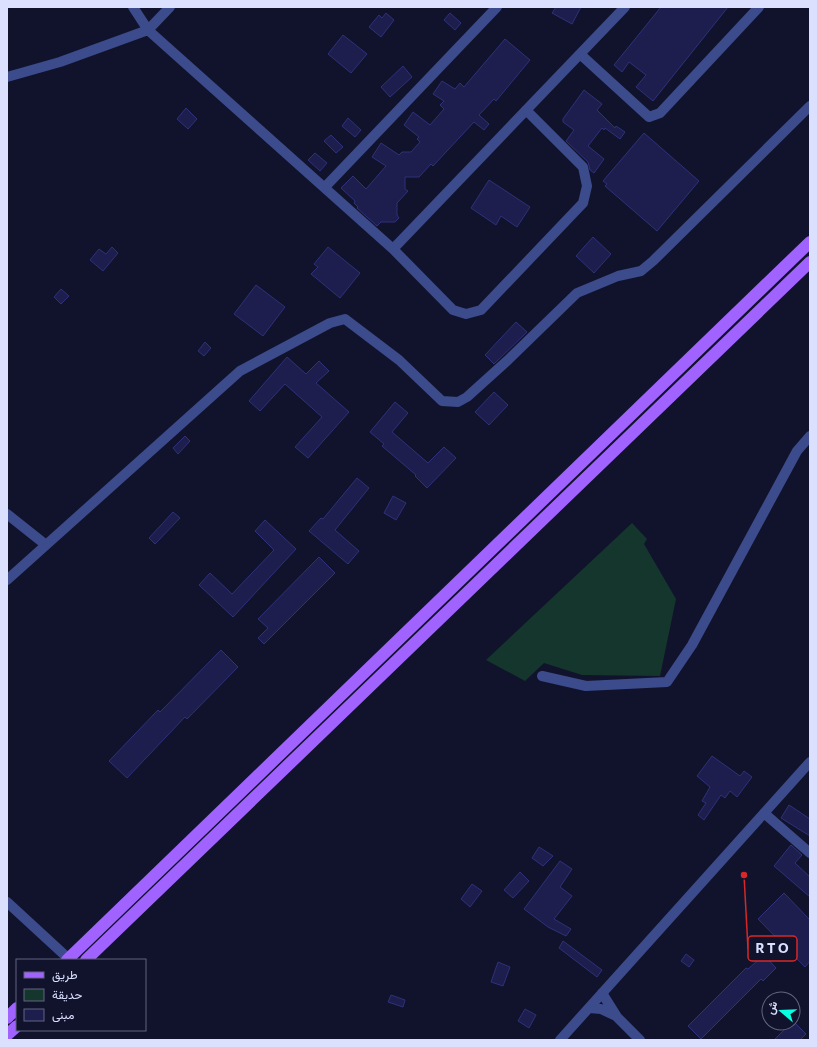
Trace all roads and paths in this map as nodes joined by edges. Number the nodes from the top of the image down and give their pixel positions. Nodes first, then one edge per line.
1 (133, 7) edge
2 (170, 7) edge
3 (497, 7) edge
4 (625, 7) edge
5 (759, 7) edge
6 (148, 30) junction
7 (580, 54) junction
8 (7, 77) edge
9 (810, 106) edge
10 (526, 110) junction
11 (326, 187) junction
12 (810, 242) edge
13 (393, 248) junction
14 (810, 262) edge
15 (810, 436) edge
16 (7, 514) edge
17 (46, 545) junction
18 (7, 580) edge
19 (542, 676) dead end
20 (810, 762) edge
21 (764, 813) junction
22 (810, 853) edge
23 (7, 902) edge
24 (68, 959) edge
25 (87, 959) edge
26 (602, 993) junction
27 (589, 1008) junction
28 (16, 1009) edge
29 (617, 1017) junction
30 (7, 1018) edge
31 (16, 1027) edge
32 (7, 1036) edge
33 (560, 1040) edge
34 (640, 1040) edge

1 - 6 street
2 - 6 street
3 - 11 street
4 - 7 street
5 - 7 street
6 - 8 street
6 - 11 street
7 - 10 street
9 - 17 street
10 - 13 street
10 - 13 street
11 - 13 street
12 - 24 main road
14 - 25 main road
15 - 19 street
16 - 17 street
17 - 18 street
20 - 21 street
21 - 22 street
21 - 26 street
23 - 24 street
26 - 27 street
26 - 29 street
27 - 29 street
27 - 33 street
28 - 30 main road
29 - 34 street
31 - 32 main road

